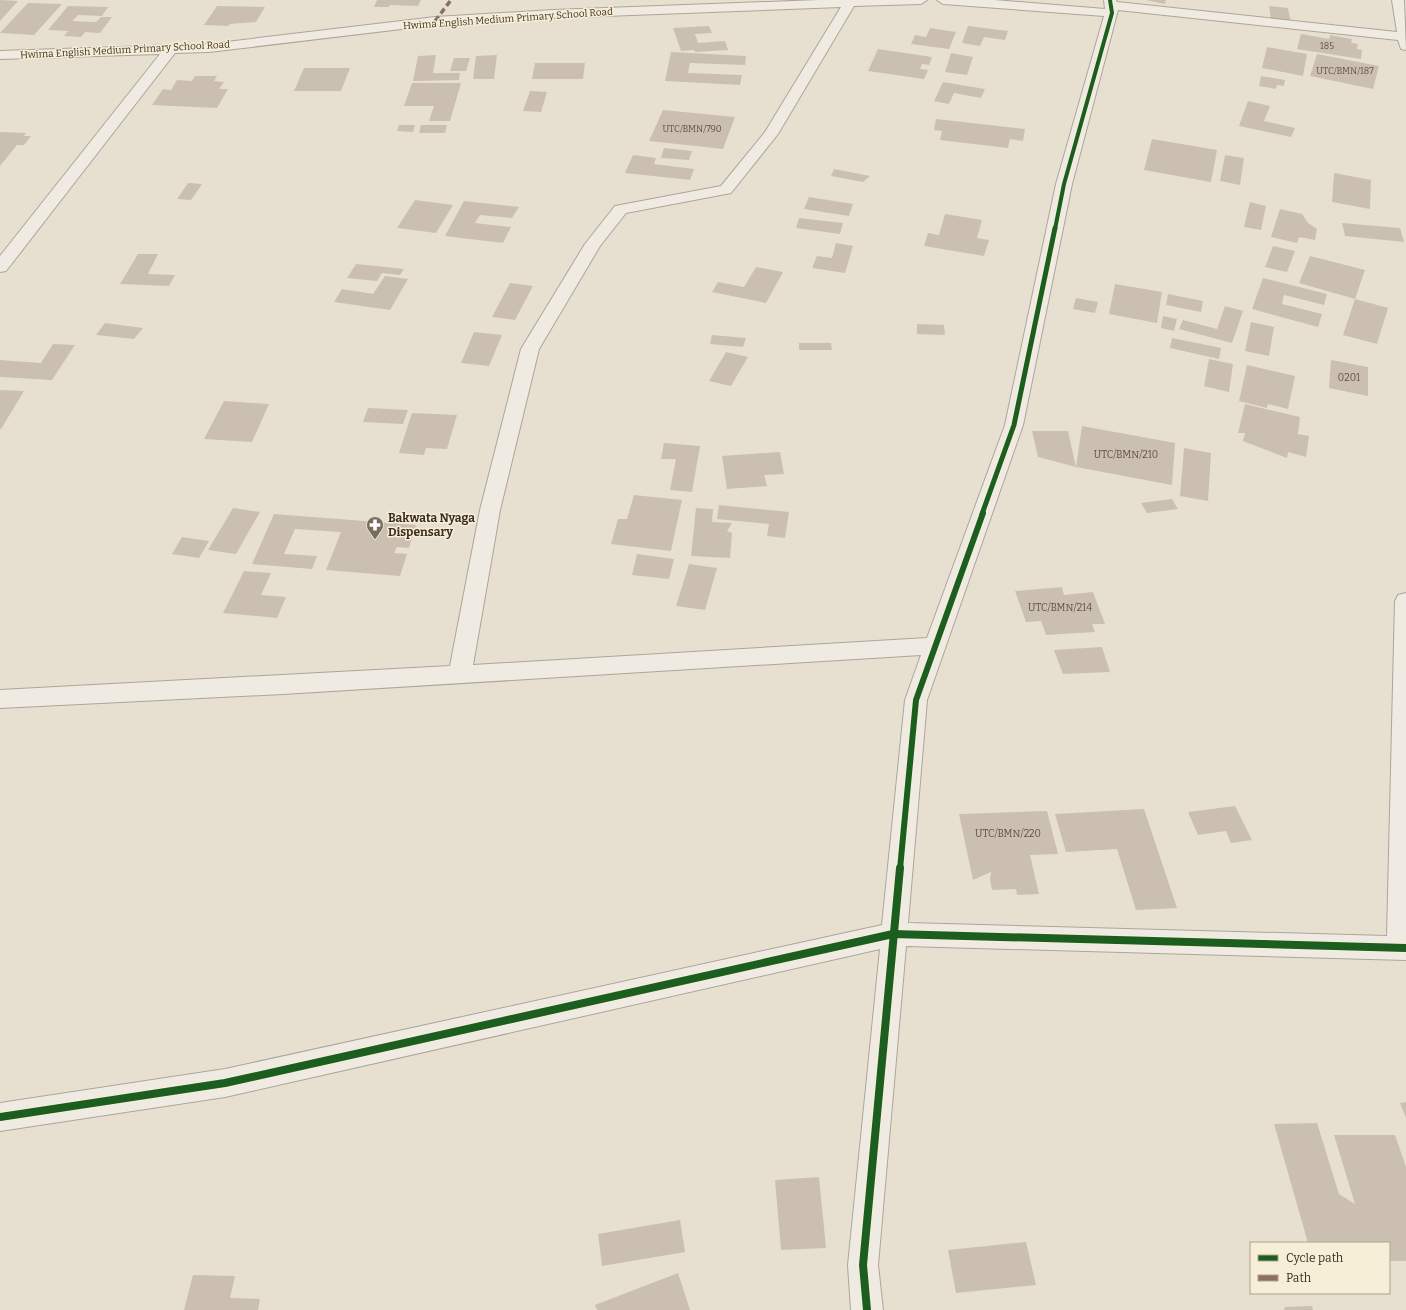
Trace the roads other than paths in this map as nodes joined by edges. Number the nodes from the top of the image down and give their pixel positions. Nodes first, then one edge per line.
1 (921, 0) edge
2 (943, 0) edge
3 (1398, 0) edge
4 (850, 3) junction
5 (1111, 6) edge
6 (1405, 41) edge
7 (171, 49) junction
8 (0, 55) edge
9 (0, 267) edge
10 (1406, 601) edge
11 (935, 646) junction
12 (460, 674) junction
13 (0, 699) edge
14 (893, 934) junction
15 (1403, 948) edge
16 (0, 1117) edge
17 (867, 1310) edge

1 - 4 street, Hwima English Medium Primary School Road
2 - 5 street
3 - 6 street
4 - 7 street, Hwima English Medium Primary School Road
4 - 12 street
5 - 6 street
5 - 11 street
7 - 8 street, Hwima English Medium Primary School Road
7 - 9 street
10 - 15 street
11 - 12 street
11 - 14 street
12 - 13 street
14 - 15 street
14 - 16 street
14 - 17 street

